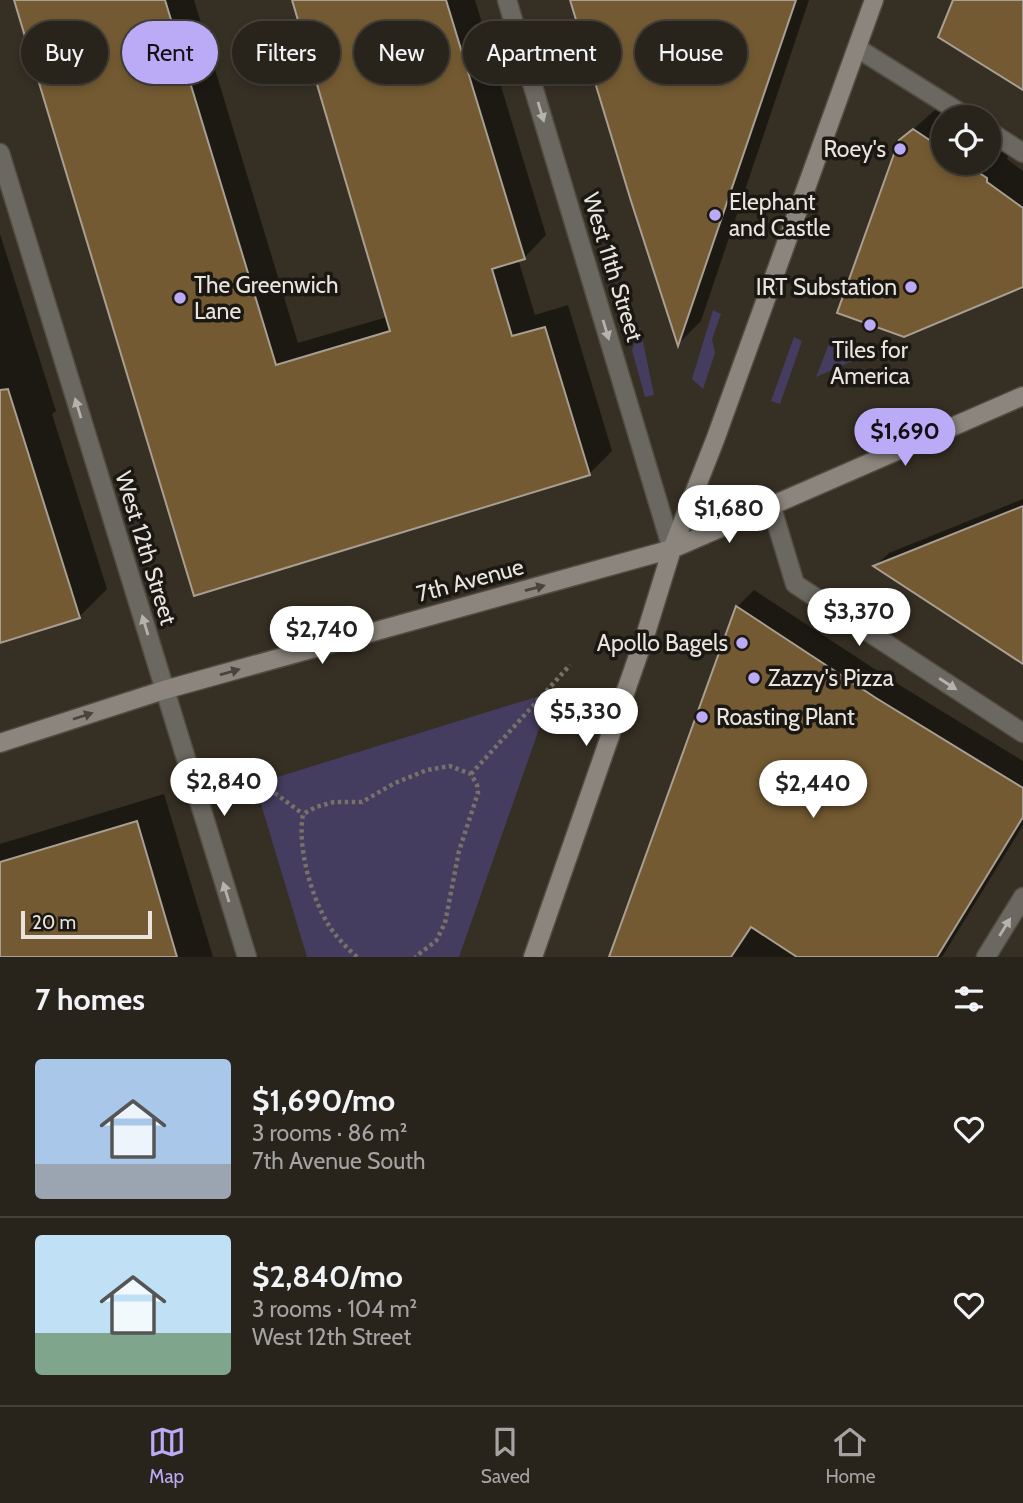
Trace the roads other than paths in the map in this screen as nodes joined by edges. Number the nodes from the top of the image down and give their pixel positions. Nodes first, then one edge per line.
1 (507, 0) edge
2 (874, 0) edge
3 (857, 48) junction
4 (948, 105) edge
5 (1001, 139) edge
6 (0, 153) edge
7 (1023, 153) edge
8 (1023, 396) edge
9 (771, 505) junction
10 (672, 549) junction
11 (164, 690) junction
12 (1023, 733) edge
13 (0, 743) edge
14 (1023, 897) edge
15 (247, 957) edge
16 (533, 957) edge
17 (986, 957) edge

1 -> 10 street, West 11th Street
2 - 3 main road
3 - 4 street
3 - 10 main road
5 - 7 street
11 -> 6 street, West 12th Street
8 - 9 main road, 7th Avenue
9 - 10 main road, 7th Avenue
9 -> 12 street
11 -> 10 main road, 7th Avenue
10 - 16 main road
13 -> 11 main road, 7th Avenue
15 -> 11 street, West 12th Street
17 -> 14 street

